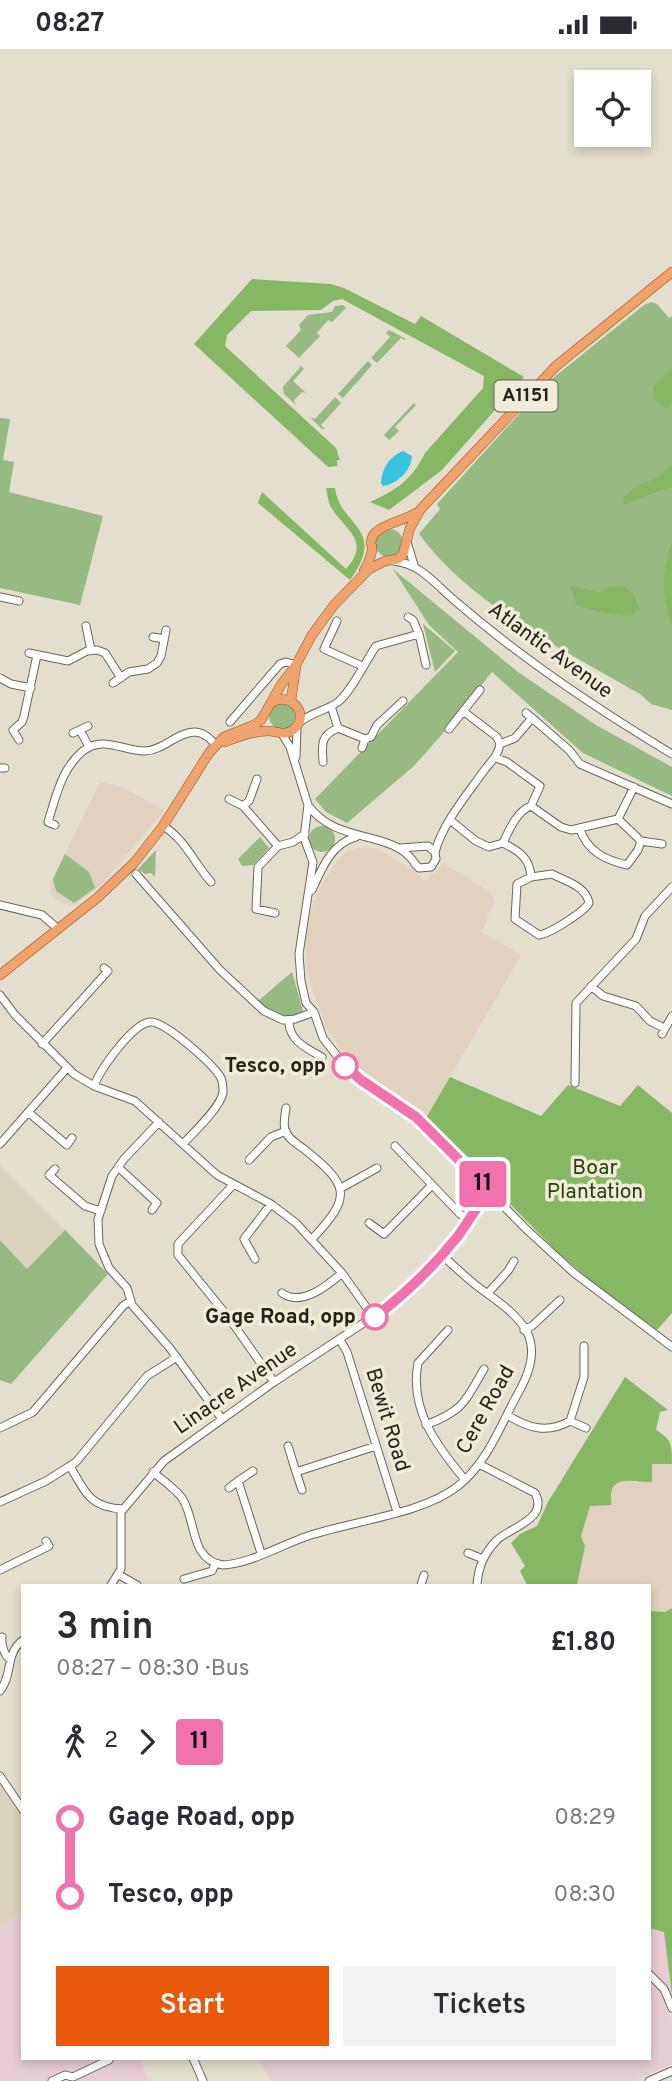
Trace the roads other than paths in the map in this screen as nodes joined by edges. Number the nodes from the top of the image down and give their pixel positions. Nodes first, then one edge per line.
1 (672, 272) edge
2 (420, 510) junction
3 (390, 525) junction
4 (407, 540) junction
5 (372, 550) junction
6 (389, 561) junction
7 (414, 565) junction
8 (362, 575) junction
9 (0, 597) edge
10 (19, 601) dead end
11 (408, 617) dead end
12 (337, 621) dead end
13 (86, 626) dead end
14 (166, 630) dead end
15 (419, 634) junction
16 (153, 636) dead end
17 (164, 639) junction
18 (91, 650) junction
19 (29, 653) dead end
20 (37, 655) junction
21 (426, 664) dead end
22 (296, 666) junction
23 (362, 666) junction
24 (0, 678) edge
25 (121, 678) junction
26 (113, 683) dead end
27 (31, 688) junction
28 (480, 690) dead end
29 (403, 701) dead end
30 (294, 703) junction
31 (331, 706) junction
32 (267, 708) junction
33 (319, 711) junction
34 (463, 711) junction
35 (230, 722) dead end
36 (298, 725) junction
37 (338, 728) junction
38 (80, 729) dead end
39 (449, 729) dead end
40 (277, 732) junction
41 (365, 739) junction
42 (19, 740) dead end
43 (500, 744) junction
44 (216, 746) junction
45 (89, 747) junction
46 (362, 748) dead end
47 (672, 754) edge
48 (496, 758) junction
49 (323, 762) dead end
50 (297, 767) junction
51 (257, 779) dead end
52 (634, 786) junction
53 (229, 799) dead end
54 (672, 804) edge
55 (308, 805) junction
56 (243, 806) junction
57 (531, 806) junction
58 (618, 819) junction
59 (450, 820) junction
60 (48, 822) dead end
61 (327, 823) junction
62 (163, 826) junction
63 (580, 828) junction
64 (305, 832) junction
65 (440, 835) junction
66 (357, 837) junction
67 (641, 841) junction
68 (293, 842) junction
69 (503, 843) junction
70 (662, 844) dead end
71 (278, 846) junction
72 (420, 847) junction
73 (400, 848) junction
74 (335, 849) junction
75 (309, 851) junction
76 (435, 852) junction
77 (414, 863) junction
78 (136, 874) dead end
79 (531, 877) junction
80 (211, 882) dead end
81 (672, 887) edge
82 (306, 904) junction
83 (0, 905) edge
84 (246, 908) dead end
85 (256, 909) junction
86 (275, 913) dead end
87 (57, 928) junction
88 (104, 968) dead end
89 (0, 975) edge
90 (591, 986) junction
91 (0, 995) edge
92 (314, 1012) junction
93 (672, 1016) edge
94 (289, 1020) junction
95 (42, 1044) junction
96 (321, 1057) dead end
97 (66, 1068) junction
98 (575, 1083) dead end
99 (94, 1086) junction
100 (223, 1086) junction
101 (232, 1086) dead end
102 (28, 1112) junction
103 (294, 1116) dead end
104 (159, 1122) junction
105 (286, 1131) junction
106 (0, 1144) edge
107 (183, 1144) junction
108 (61, 1152) dead end
109 (397, 1152) dead end
110 (249, 1160) dead end
111 (118, 1167) junction
112 (371, 1168) dead end
113 (43, 1181) dead end
114 (233, 1185) junction
115 (432, 1185) junction
116 (341, 1188) junction
117 (491, 1192) junction
118 (271, 1204) junction
119 (152, 1210) dead end
120 (100, 1211) junction
121 (469, 1220) junction
122 (369, 1223) dead end
123 (384, 1234) junction
124 (312, 1239) junction
125 (386, 1244) dead end
126 (441, 1254) junction
127 (255, 1259) dead end
128 (514, 1261) dead end
129 (342, 1273) junction
130 (282, 1293) dead end
131 (488, 1293) junction
132 (560, 1300) dead end
133 (130, 1301) junction
134 (374, 1318) junction
135 (448, 1330) dead end
136 (524, 1330) junction
137 (340, 1340) junction
138 (672, 1347) edge
139 (581, 1352) dead end
140 (177, 1357) junction
141 (484, 1375) dead end
142 (274, 1382) junction
143 (506, 1415) junction
144 (222, 1419) junction
145 (570, 1421) junction
146 (426, 1425) junction
147 (0, 1428) edge
148 (586, 1428) dead end
149 (288, 1446) dead end
150 (376, 1446) junction
151 (478, 1464) junction
152 (70, 1466) junction
153 (253, 1471) dead end
154 (153, 1472) junction
155 (296, 1472) junction
156 (465, 1480) junction
157 (238, 1482) junction
158 (229, 1488) dead end
159 (302, 1490) dead end
160 (0, 1502) edge
161 (123, 1509) junction
162 (397, 1512) junction
163 (49, 1546) dead end
164 (261, 1553) junction
165 (468, 1553) dead end
166 (483, 1559) junction
167 (215, 1564) junction
168 (0, 1570) edge
169 (119, 1575) junction
170 (424, 1575) dead end
171 (184, 1579) dead end
172 (112, 1584) edge
173 (135, 1584) edge
174 (421, 1584) edge
175 (477, 1584) edge
176 (1, 1635) edge
177 (21, 1641) edge
178 (16, 1645) junction
179 (10, 1659) junction
180 (0, 1691) edge
181 (0, 1776) edge
182 (21, 1807) edge
183 (651, 1976) edge
184 (672, 2008) edge
185 (109, 2060) edge
186 (194, 2060) edge
187 (672, 2071) edge
188 (74, 2079) edge
189 (52, 2081) edge
190 (203, 2081) edge
191 (649, 2081) edge

1 - 2 main road, A1151
2 - 3 main road, A1151
2 - 4 main road, A1151
3 - 4 main road
3 - 5 main road, A1151
4 - 6 main road, A1151
4 - 7 street
5 - 6 main road
5 - 8 main road, A1151
6 - 7 street, Atlantic Avenue
6 - 8 main road, A1151
7 - 47 street, Atlantic Avenue
8 - 22 main road, A1151
9 - 10 street
11 - 15 street
12 - 23 street
13 - 18 street
14 - 17 street
15 - 21 street
15 - 23 street
16 - 17 street
17 - 25 street
18 - 20 street
18 - 25 street
19 - 20 street
20 - 27 street
22 - 30 main road, A1151
22 - 32 main road, A1151
22 - 35 street
23 - 31 street
24 - 27 street
25 - 26 street
27 - 42 street
28 - 34 street
29 - 41 street
30 - 32 main road, A1151
30 - 33 street
30 - 36 main road, A1151
31 - 33 street
31 - 37 street
32 - 40 main road
32 - 44 main road, A1151
33 - 36 street
34 - 39 street
34 - 43 street
36 - 40 main road
36 - 50 street
37 - 41 street
37 - 49 street
38 - 45 street
40 - 44 main road
40 - 50 street
41 - 46 street
43 - 48 street
43 - 52 street
44 - 45 street
44 - 62 main road, A1151
45 - 60 street
48 - 57 street
48 - 59 street
50 - 55 street
51 - 56 street
52 - 54 street
52 - 58 street
53 - 56 street
55 - 61 street
55 - 64 street
56 - 71 street
57 - 63 street
57 - 69 street
58 - 63 street
58 - 67 street
59 - 65 street
59 - 69 street
61 - 64 street
61 - 66 street
61 - 74 street
62 - 80 street
62 - 87 main road, A1151
63 - 67 street
64 - 68 street
64 - 75 street
65 - 72 street
65 - 76 street
66 - 73 street
66 - 74 street
67 - 70 street
68 - 71 street
68 - 75 street
69 - 79 street
71 - 85 street
72 - 73 street
72 - 76 street
72 - 77 street
73 - 77 street
74 - 75 street
74 - 82 street
75 - 82 street
76 - 77 street
78 - 94 street
79 - 79 street
81 - 90 street
82 - 92 street
83 - 87 street
84 - 85 street
85 - 86 street
87 - 89 main road, A1151
88 - 95 street
90 - 93 street
90 - 98 street
91 - 95 street
92 - 94 street
92 - 117 street
94 - 96 street
95 - 97 street
97 - 99 street
97 - 102 street
99 - 100 street
99 - 104 street
100 - 101 street
100 - 107 street
102 - 106 street
102 - 108 street
103 - 105 street
104 - 107 street
104 - 111 street
105 - 110 street
105 - 116 street
107 - 114 street
109 - 115 street
111 - 119 street
111 - 120 street
112 - 116 street
113 - 120 street
114 - 118 street
114 - 142 street
115 - 121 street
115 - 123 street
116 - 124 street
117 - 121 street, Linacre Avenue
117 - 138 street
118 - 124 street
118 - 127 street
120 - 133 street
121 - 126 street, Linacre Avenue
122 - 123 street
123 - 125 street
124 - 129 street
126 - 131 street
126 - 134 street, Linacre Avenue
128 - 131 street
129 - 130 street
129 - 134 street
131 - 136 street
132 - 136 street
133 - 140 street
133 - 147 street
134 - 137 street, Linacre Avenue
135 - 146 street
136 - 143 street, Cere Road
137 - 142 street, Linacre Avenue
137 - 150 street, Bewit Road
139 - 145 street
140 - 144 street
140 - 152 street
141 - 146 street
142 - 144 street, Linacre Avenue
143 - 145 street
143 - 151 street, Cere Road
144 - 154 street, Linacre Avenue
145 - 148 street
146 - 156 street
149 - 155 street
150 - 155 street
150 - 162 street, Bewit Road
151 - 156 street, Cere Road
151 - 166 street
152 - 160 street
152 - 161 street
153 - 157 street
154 - 161 street, Linacre Avenue
154 - 167 street
155 - 159 street
156 - 162 street, Cere Road
157 - 158 street
157 - 164 street
161 - 169 street
162 - 164 street, Cere Road
163 - 168 street
164 - 167 street, Cere Road
165 - 166 street
166 - 175 street
167 - 171 street, Cere Road
169 - 172 street
169 - 173 street
170 - 174 street
176 - 178 street
176 - 179 street
177 - 178 street
178 - 179 street
179 - 180 street
181 - 182 street
183 - 184 street
185 - 188 street
186 - 190 street
187 - 191 street
188 - 189 street

